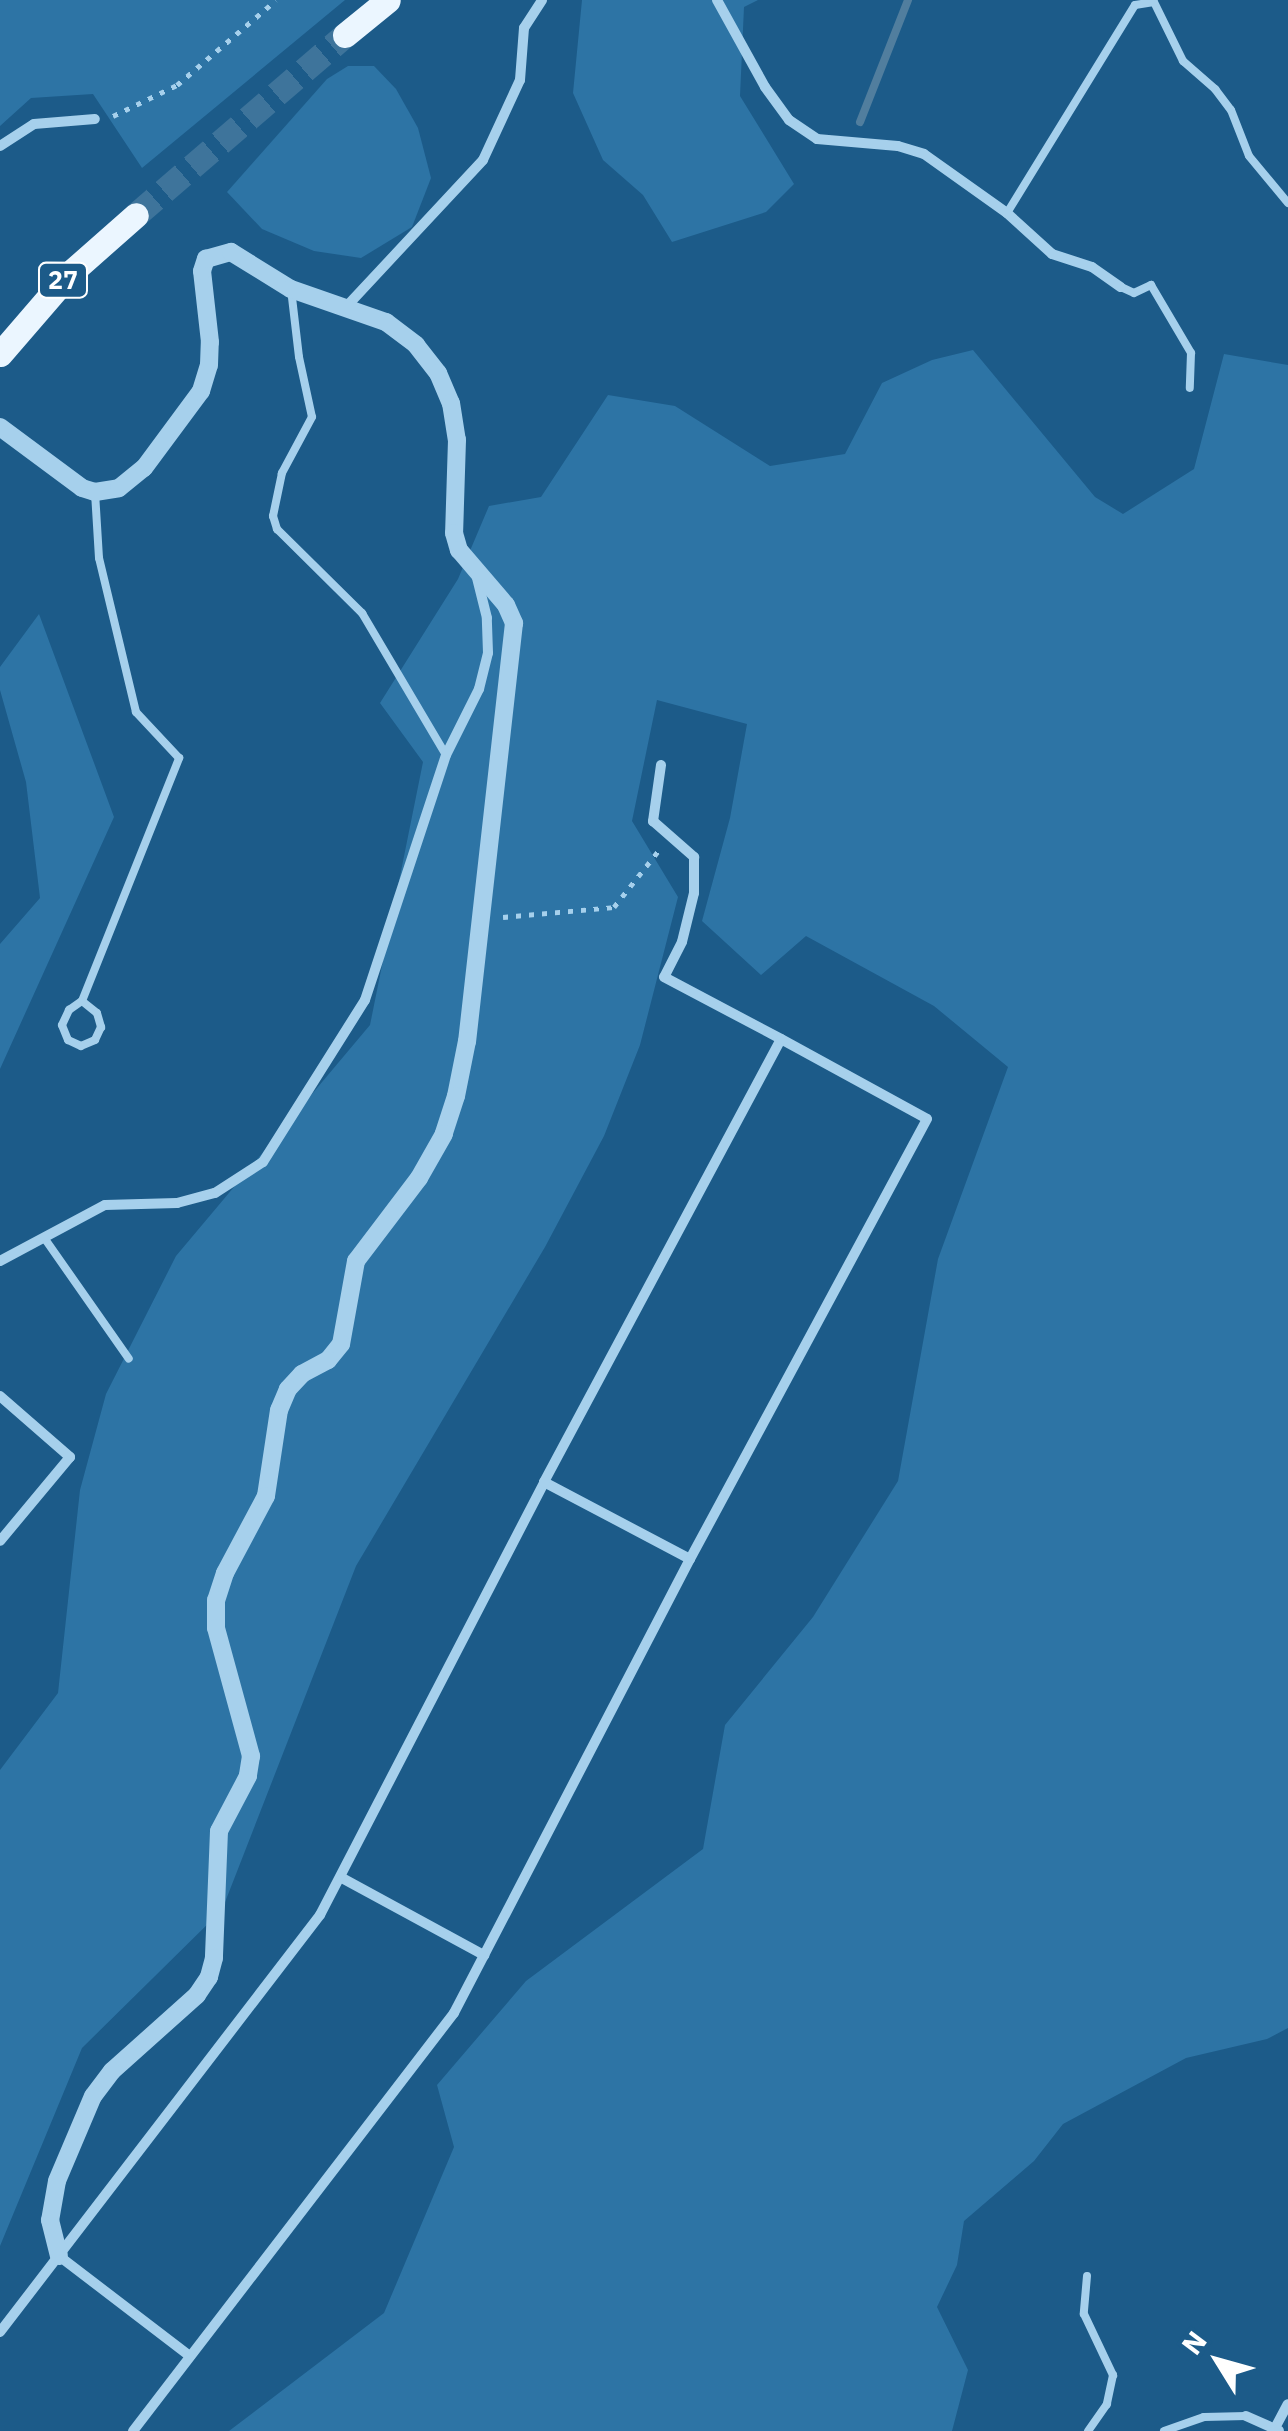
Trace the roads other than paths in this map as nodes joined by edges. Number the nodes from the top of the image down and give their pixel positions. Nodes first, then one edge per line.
1 (388, 0) edge
2 (542, 0) edge
3 (717, 0) edge
4 (345, 35) tunnel mouth
5 (96, 119) road end
6 (0, 146) edge
7 (1288, 203) edge
8 (1007, 213) junction
9 (136, 214) tunnel mouth
10 (1121, 287) joint
11 (291, 290) junction
12 (346, 307) junction
13 (0, 354) edge
14 (1190, 388) dead end
15 (0, 427) edge
16 (95, 492) junction
17 (476, 571) junction
18 (446, 756) junction
19 (661, 764) dead end
20 (82, 1001) junction
21 (781, 1040) junction
22 (44, 1239) junction
23 (0, 1261) edge
24 (129, 1359) dead end
25 (0, 1396) edge
26 (544, 1482) junction
27 (0, 1541) edge
28 (690, 1559) junction
29 (342, 1878) junction
30 (484, 1954) junction
31 (59, 2256) junction
32 (1087, 2276) dead end
33 (0, 2332) edge
34 (190, 2356) junction
35 (1288, 2404) edge
36 (1246, 2416) joint
37 (1277, 2429) edge
38 (132, 2431) edge
39 (1088, 2431) edge
40 (1164, 2431) edge

1 - 4 main road
2 - 12 street
3 - 8 street
5 - 6 street
7 - 8 lane
8 - 10 street
9 - 13 main road, 27
10 - 14 lane
11 - 12 street
11 - 16 street
11 - 18 lane
12 - 17 street
15 - 16 street
16 - 20 lane
17 - 18 street
17 - 31 street
18 - 22 street
19 - 21 street
20 - 20 lane
21 - 26 street
21 - 28 street
22 - 23 street
22 - 24 lane
25 - 27 street
26 - 28 street
26 - 29 street
28 - 30 street
29 - 30 street
29 - 31 street
30 - 34 street
31 - 33 street
31 - 34 street
32 - 39 lane
34 - 38 street
35 - 37 street
36 - 37 street
36 - 40 lane

